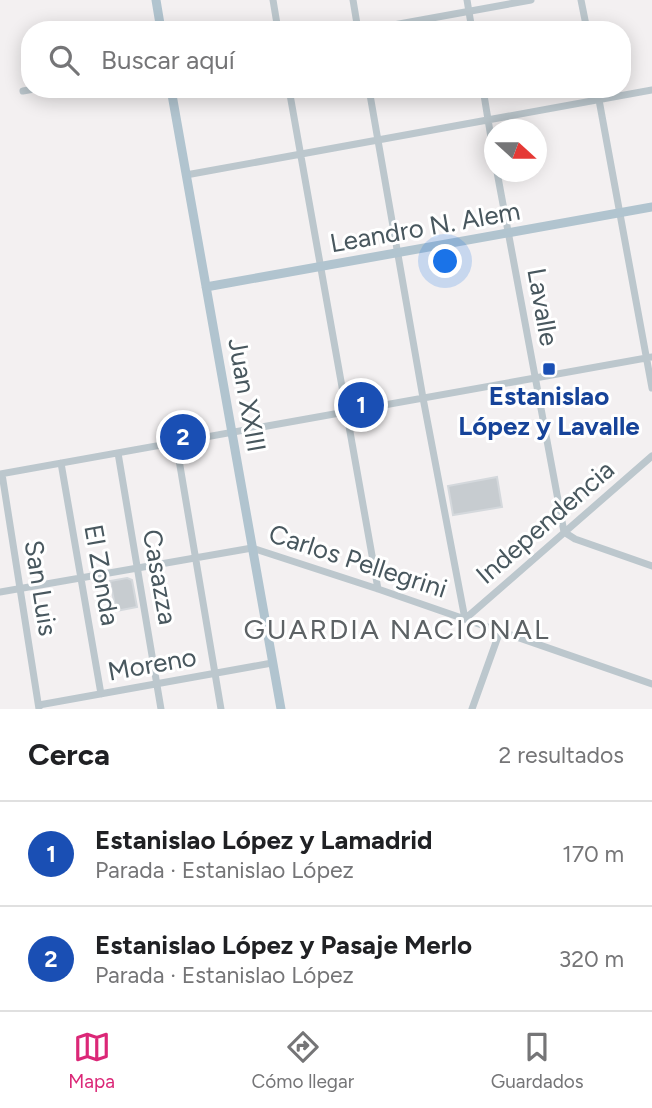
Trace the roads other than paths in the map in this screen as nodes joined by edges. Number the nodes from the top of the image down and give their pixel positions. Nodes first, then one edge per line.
1 (156, 0) edge
2 (273, 0) edge
3 (352, 0) edge
4 (467, 0) edge
5 (531, 0) edge
6 (581, 0) edge
7 (469, 11) junction
8 (160, 21) edge
9 (276, 21) edge
10 (356, 21) edge
11 (415, 21) edge
12 (471, 21) edge
13 (585, 21) edge
14 (652, 90) edge
15 (631, 94) edge
16 (173, 98) edge
17 (291, 98) edge
18 (371, 98) edge
19 (484, 98) edge
20 (610, 98) edge
21 (599, 100) junction
22 (488, 119) edge
23 (494, 119) edge
24 (484, 121) edge
25 (378, 140) junction
26 (300, 154) junction
27 (186, 175) junction
28 (499, 182) edge
29 (652, 207) edge
30 (619, 213) junction
31 (508, 233) junction
32 (398, 253) junction
33 (321, 267) junction
34 (206, 288) junction
35 (649, 357) edge
36 (534, 378) junction
37 (652, 388) edge
38 (423, 398) junction
39 (347, 412) junction
40 (232, 433) junction
41 (176, 442) junction
42 (118, 453) junction
43 (652, 456) edge
44 (61, 463) junction
45 (1, 474) edge
46 (564, 532) junction
47 (252, 548) junction
48 (195, 558) junction
49 (652, 566) edge
50 (137, 568) junction
51 (81, 578) junction
52 (20, 589) junction
53 (378, 589) junction
54 (0, 592) edge
55 (465, 619) junction
56 (500, 631) junction
57 (272, 663) junction
58 (215, 674) junction
59 (157, 684) junction
60 (652, 684) edge
61 (101, 694) junction
62 (39, 707) edge
63 (161, 709) edge
64 (221, 709) edge
65 (281, 709) edge
66 (472, 709) edge

1 - 8 main road
2 - 9 street
3 - 10 street
4 - 7 street
5 - 7 street
6 - 13 street
7 - 11 street
7 - 12 street
14 - 15 street
16 - 27 main road, Juan XXIII
17 - 26 street
18 - 25 street
19 - 22 street
20 - 21 street
21 - 23 street
21 - 30 street
24 - 25 street
25 - 26 street
25 - 32 street
26 - 27 street
26 - 33 street
27 - 34 main road, Juan XXIII
28 - 31 street, Lavalle
29 - 30 main road, Leandro N. Alem
30 - 31 main road, Leandro N. Alem
30 - 35 street
31 - 32 main road, Leandro N. Alem
31 - 36 street, Lavalle
32 - 33 main road, Leandro N. Alem
32 - 38 street
33 - 34 main road, Leandro N. Alem
33 - 39 street
34 - 40 main road, Juan XXIII
35 - 36 street
35 - 37 street
36 - 38 street
36 - 46 street, Lavalle
38 - 39 street
38 - 55 street
39 - 40 street
39 - 53 street
40 - 41 street
40 - 47 main road, Juan XXIII
41 - 42 street
41 - 48 street
42 - 44 street
42 - 50 street, Casazza
43 - 46 street, Independencia
44 - 45 street
44 - 51 street, El Zonda
45 - 52 street, San Luis
46 - 49 street
46 - 55 street, Independencia
47 - 48 street, Carlos Pellegrini
47 - 53 street, Carlos Pellegrini
47 - 57 main road, Juan XXIII
48 - 50 street, Carlos Pellegrini
48 - 58 street
50 - 51 street, Carlos Pellegrini
50 - 59 street, Casazza
51 - 52 street, Carlos Pellegrini
51 - 61 street, El Zonda
52 - 54 street, Carlos Pellegrini
52 - 62 street, San Luis
53 - 55 street, Carlos Pellegrini
55 - 56 street, Carlos Pellegrini
56 - 60 street, Carlos Pellegrini
56 - 66 street
57 - 58 street, Moreno
57 - 65 main road, Juan XXIII
58 - 59 street, Moreno
58 - 64 street
59 - 61 street, Moreno
59 - 63 street, Casazza
61 - 62 street, Moreno

